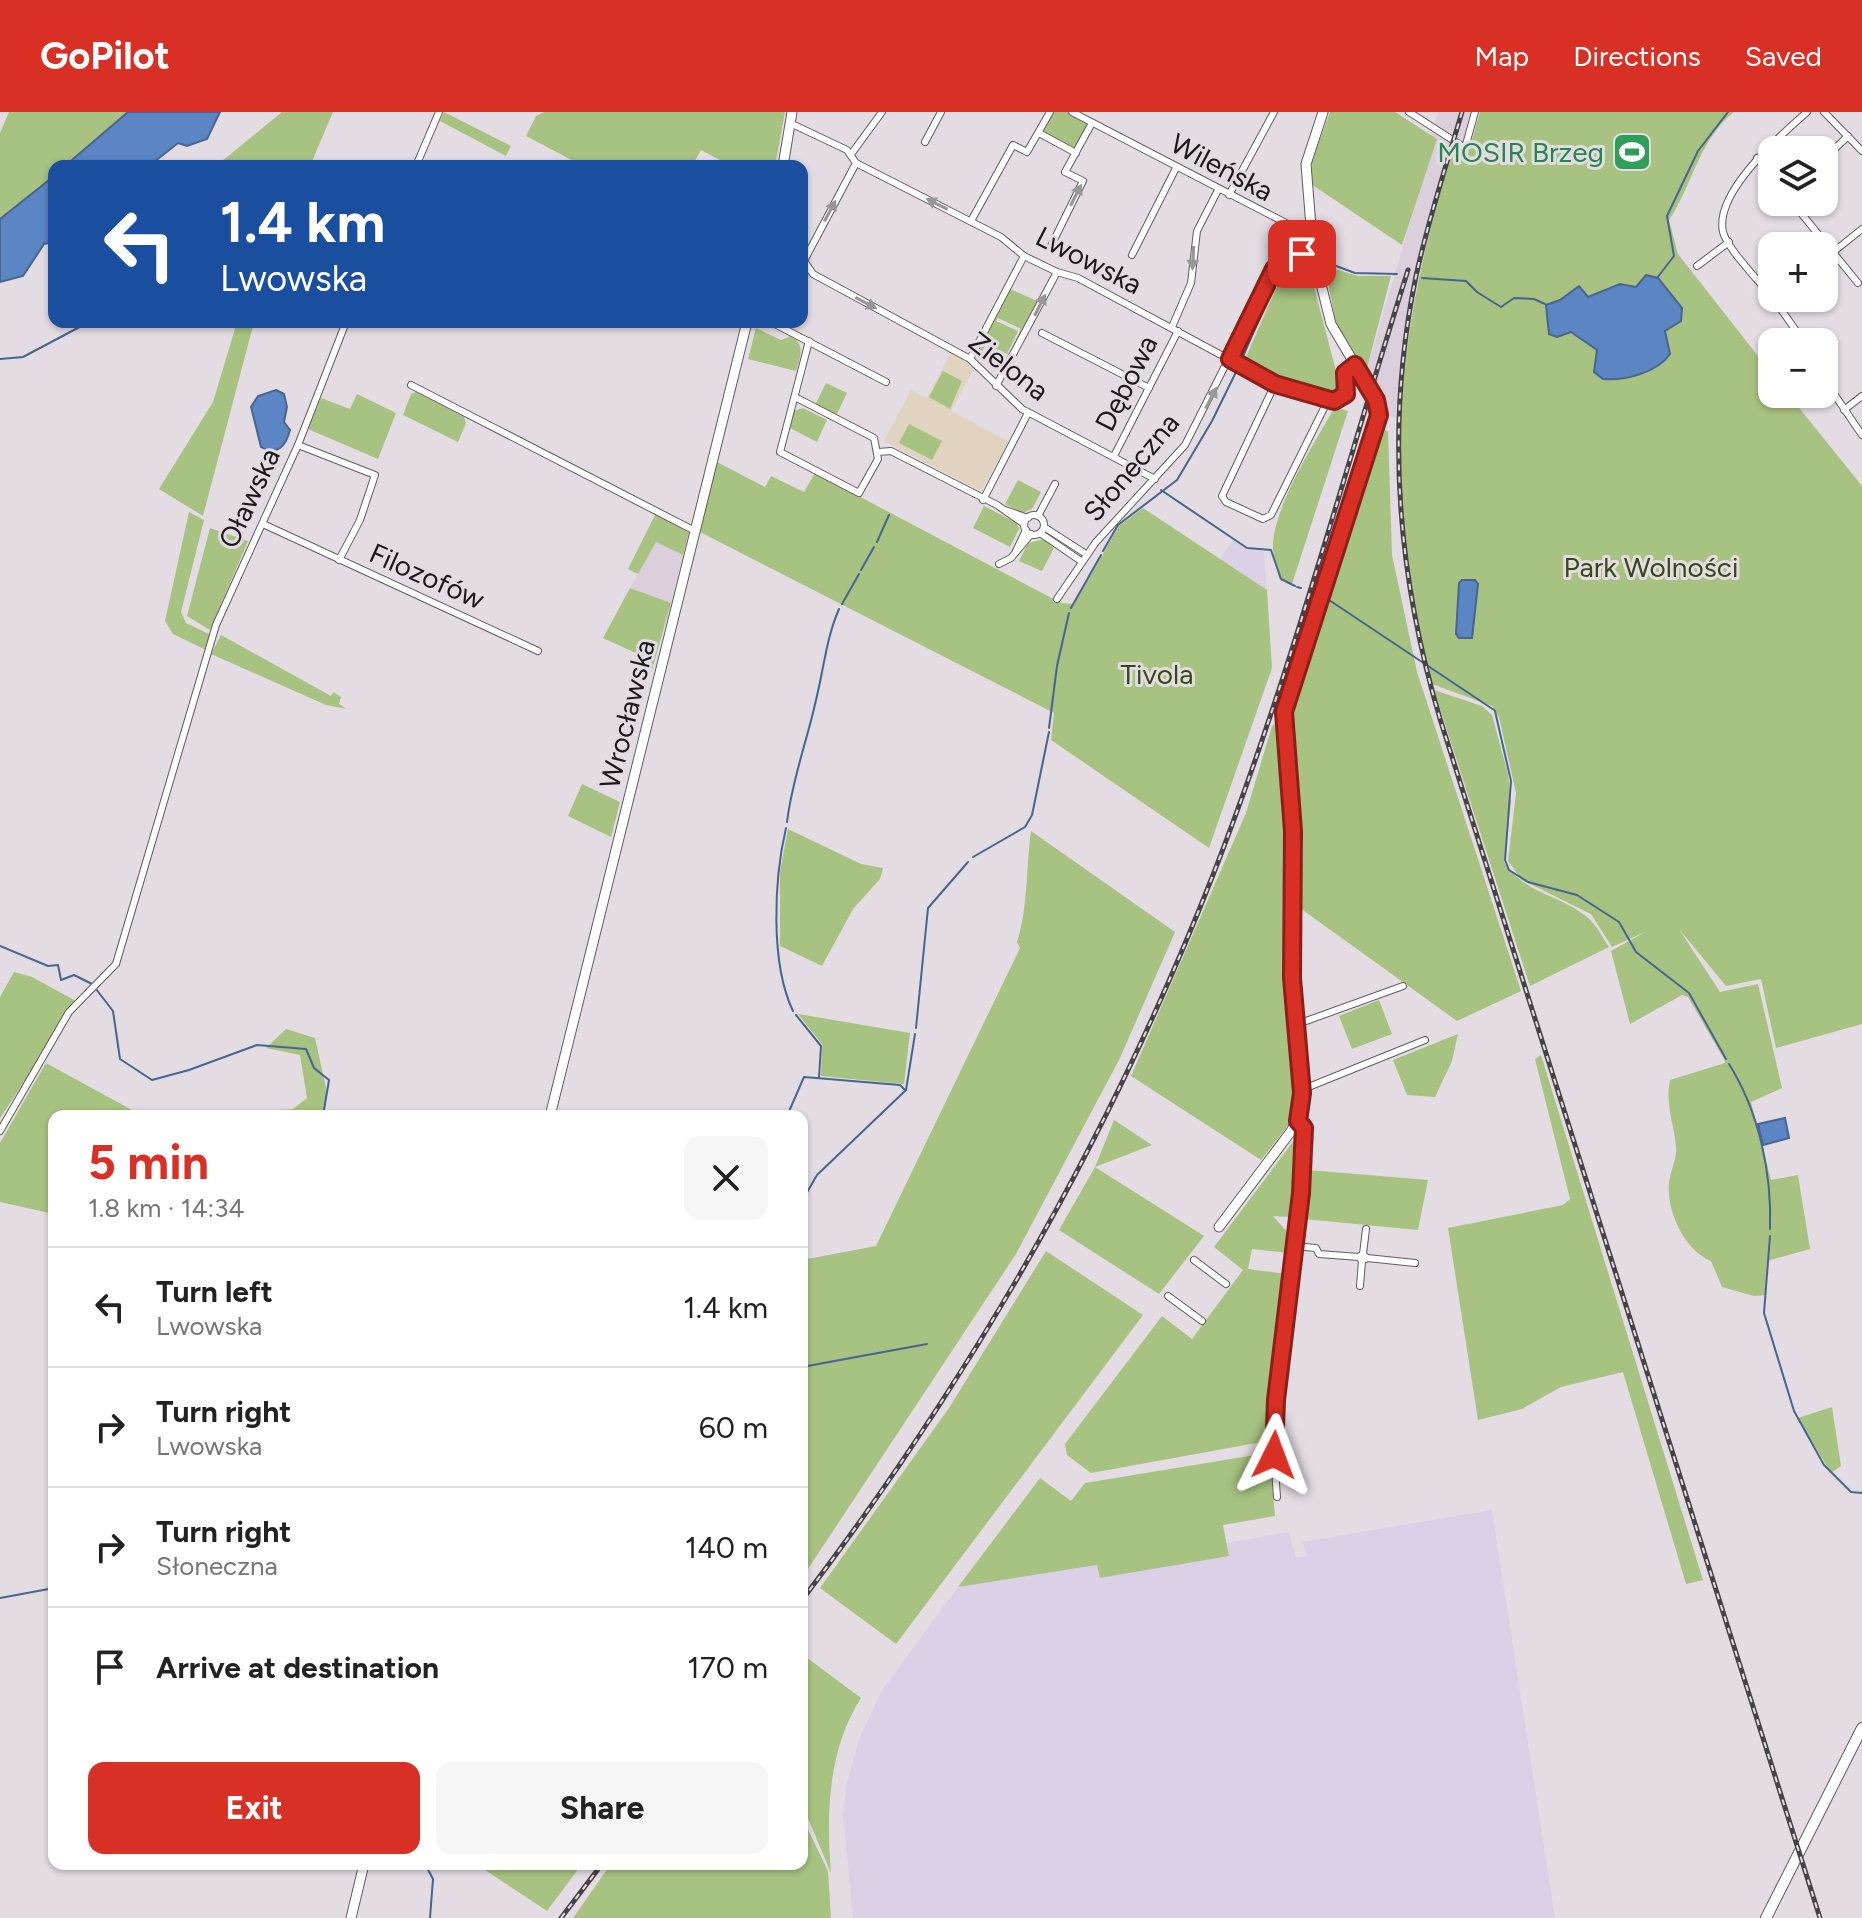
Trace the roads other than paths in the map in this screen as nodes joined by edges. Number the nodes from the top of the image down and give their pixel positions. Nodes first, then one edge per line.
1 (439, 112) edge
2 (792, 112) edge
3 (882, 112) edge
4 (941, 112) edge
5 (1050, 112) edge
6 (1072, 112) edge
7 (1274, 112) edge
8 (1323, 112) edge
9 (1409, 112) edge
10 (1475, 112) edge
11 (1807, 112) edge
12 (1824, 112) edge
13 (790, 123) junction
14 (1092, 123) junction
15 (1039, 133) junction
16 (1848, 136) junction
17 (925, 142) dead end
18 (1838, 146) edge
19 (1862, 151) edge
20 (852, 153) junction
21 (1076, 153) junction
22 (1757, 158) joint
23 (419, 160) edge
24 (784, 160) edge
25 (856, 163) junction
26 (1176, 168) junction
27 (1218, 190) junction
28 (1229, 195) junction
29 (1803, 216) edge
30 (971, 221) junction
31 (1862, 229) edge
32 (1816, 232) edge
33 (1311, 236) junction
34 (1729, 242) junction
35 (1051, 246) dead end
36 (1838, 248) edge
37 (808, 249) edge
38 (1047, 254) dead end
39 (1132, 255) dead end
40 (1024, 256) junction
41 (1314, 258) junction
42 (1838, 260) edge
43 (1041, 264) junction
44 (808, 266) edge
45 (1697, 266) dead end
46 (1057, 272) junction
47 (1758, 280) edge
48 (1858, 283) dead end
49 (1783, 312) edge
50 (344, 328) edge
51 (746, 328) edge
52 (783, 328) edge
53 (1795, 328) edge
54 (1036, 329) junction
55 (1175, 329) junction
56 (809, 341) junction
57 (970, 359) junction
58 (1236, 363) junction
59 (1355, 365) junction
60 (886, 382) dead end
61 (1275, 384) junction
62 (411, 385) dead end
63 (996, 386) junction
64 (1149, 388) junction
65 (1862, 396) edge
66 (795, 397) junction
67 (1328, 400) junction
68 (1838, 401) edge
69 (1844, 410) junction
70 (1028, 413) junction
71 (1862, 435) edge
72 (298, 445) junction
73 (878, 452) junction
74 (1114, 456) junction
75 (375, 475) joint
76 (1155, 479) junction
77 (1055, 484) dead end
78 (983, 500) junction
79 (1038, 516) junction
80 (263, 524) junction
81 (1027, 527) junction
82 (1042, 530) junction
83 (695, 531) junction
84 (1086, 554) junction
85 (339, 560) junction
86 (1081, 561) junction
87 (999, 564) dead end
88 (1057, 599) dead end
89 (538, 651) dead end
90 (1403, 986) dead end
91 (1295, 1025) junction
92 (1425, 1040) dead end
93 (1301, 1086) junction
94 (551, 1110) edge
95 (1298, 1121) junction
96 (0, 1131) edge
97 (1219, 1227) dead end
98 (1366, 1229) dead end
99 (1294, 1246) junction
100 (1363, 1258) junction
101 (1194, 1260) dead end
102 (1415, 1263) dead end
103 (1226, 1284) dead end
104 (1360, 1286) dead end
105 (1168, 1296) dead end
106 (1202, 1321) dead end
107 (1277, 1497) dead end
108 (1862, 1728) edge
109 (363, 1870) edge
110 (351, 1918) edge
111 (1766, 1918) edge

1 - 23 street
2 - 13 street
3 - 20 street
4 - 17 street
5 - 15 street
6 - 14 street, Wileńska
7 - 28 street
8 - 33 street
9 - 10 street
11 - 22 street
12 - 16 street
13 - 20 street
13 - 24 street
14 - 21 street
14 - 26 street, Wileńska
15 - 21 street
15 - 30 street
16 - 18 street
16 - 19 street
20 - 25 street
35 -> 21 street
22 - 34 street
30 -> 25 street, Lwowska
37 -> 25 street
26 - 27 street, Wileńska
26 - 39 street
27 - 28 street, Wileńska
27 -> 55 street, Dębowa
28 - 33 street, Wileńska
29 - 32 street
30 - 40 street, Lwowska
31 - 36 street
33 - 41 street
34 - 45 street
34 - 47 street
38 - 43 street
40 - 43 street, Lwowska
40 - 57 street
41 - 58 street, Słoneczna
41 - 59 street
42 - 48 street
43 - 46 street, Lwowska
44 -> 57 street, Zielona
54 -> 46 street
46 - 55 street, Lwowska
49 - 53 street
50 - 72 street, Oławska
51 - 83 street, Wrocławska
52 - 56 street
54 - 63 street
54 - 64 street
55 - 58 street, Lwowska
55 - 64 street, Dębowa
56 - 60 street
56 - 66 street
57 - 63 street, Zielona
58 - 61 street, Lwowska
76 -> 58 street, Słoneczna
59 - 67 street
59 - 91 street
61 - 67 street, Lwowska
61 - 67 street
62 - 83 street
63 - 70 street, Zielona
64 - 74 street, Dębowa
65 - 69 street
66 - 73 street
66 - 73 street
68 - 69 street
69 - 71 street
70 - 74 street, Zielona
70 - 78 street
72 - 75 street, Oławska
72 - 80 street, Oławska
73 - 78 street
74 - 76 street, Zielona
75 - 85 street, Filozofów
76 - 84 street, Słoneczna
77 - 79 street
78 - 81 street
79 - 81 street
79 - 82 street
80 - 85 street
80 - 96 street, Oławska
81 - 82 street
81 - 87 street
82 - 84 street
82 - 86 street
83 - 94 street, Wrocławska
84 - 86 street, Słoneczna
85 - 89 street, Filozofów
86 - 88 street, Słoneczna
90 - 91 street
91 - 93 street
92 - 93 street
93 - 95 street
95 - 97 street
95 - 99 street
98 - 100 street
99 - 100 street
99 - 107 street
100 - 102 street
100 - 104 street
101 - 103 street
105 - 106 street
108 - 111 main road
109 - 110 street

